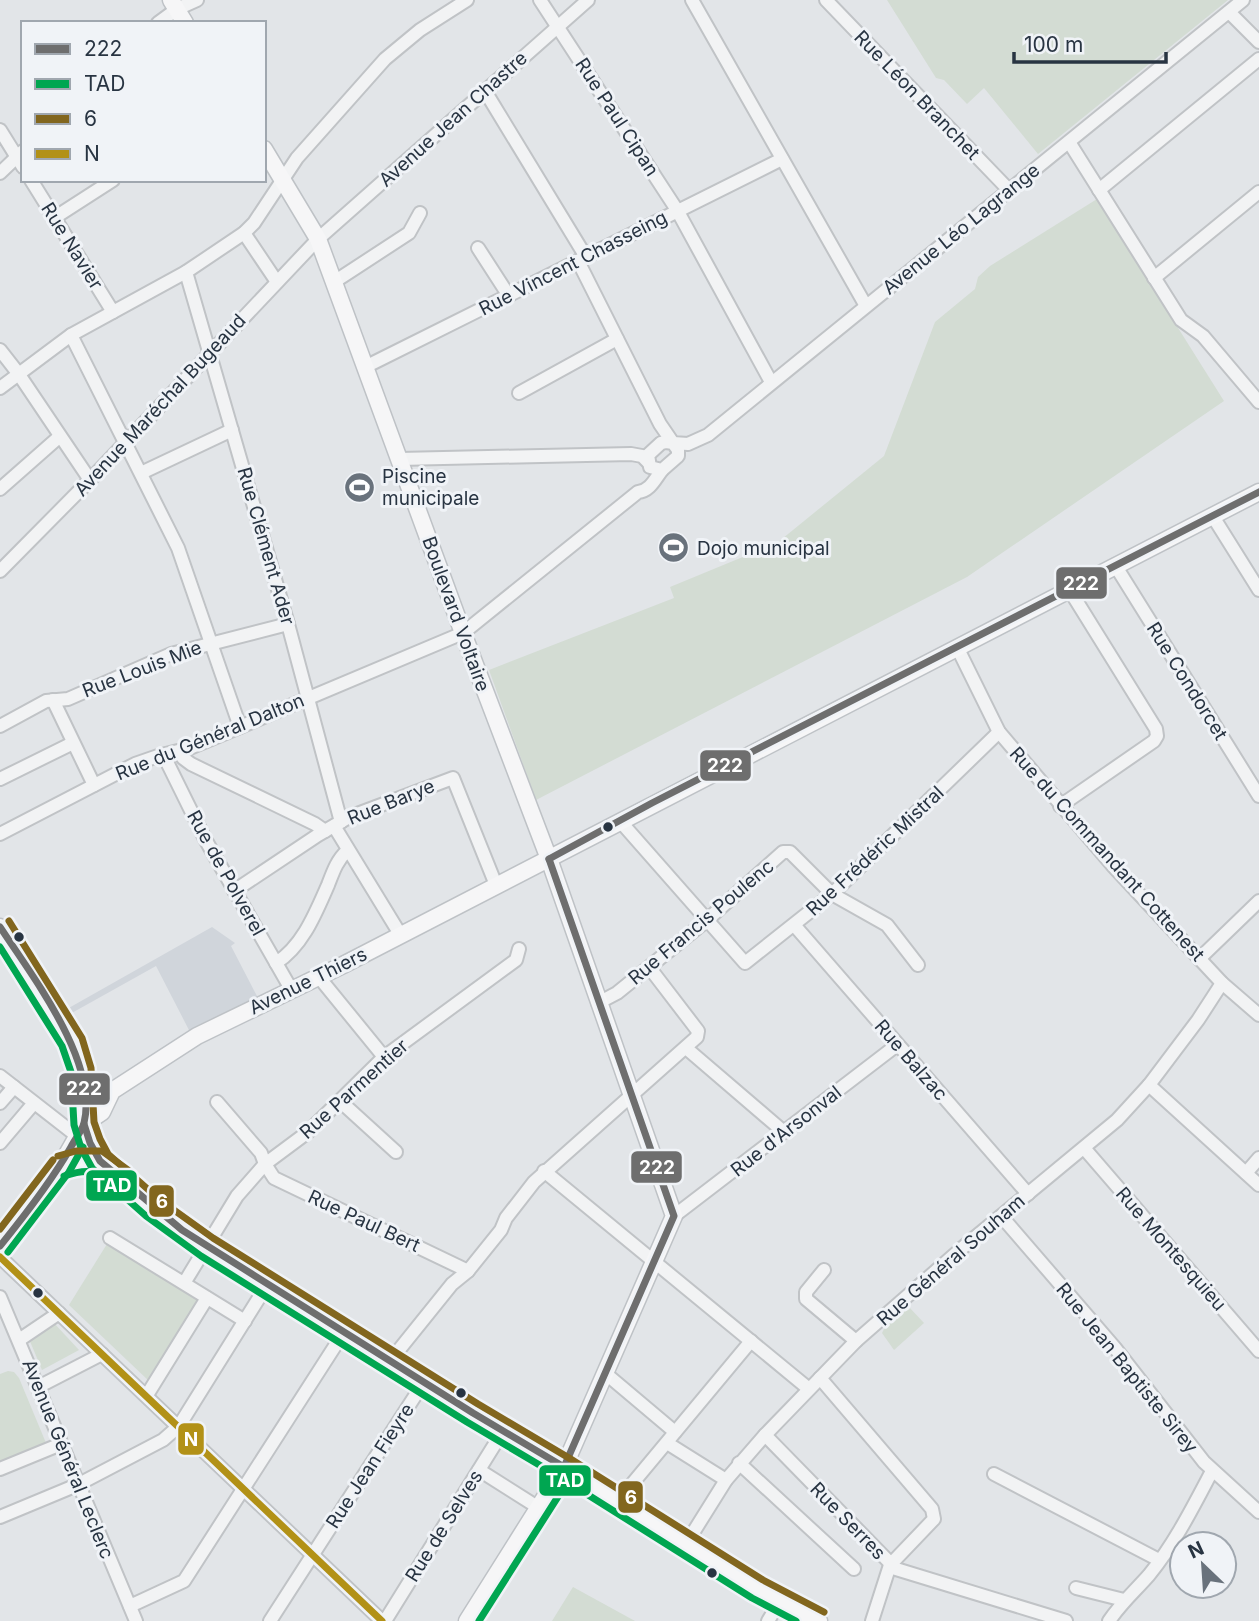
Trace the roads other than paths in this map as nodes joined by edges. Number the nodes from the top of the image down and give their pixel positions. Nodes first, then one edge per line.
1 (197, 0) edge
2 (467, 0) edge
3 (540, 0) edge
4 (588, 0) edge
5 (692, 0) edge
6 (826, 0) edge
7 (1243, 0) edge
8 (178, 11) edge
9 (1229, 12) junction
10 (161, 21) edge
11 (558, 26) junction
12 (1259, 42) edge
13 (1259, 59) edge
14 (485, 91) junction
15 (0, 130) edge
16 (1069, 142) junction
17 (266, 152) edge
18 (21, 158) edge
19 (782, 159) junction
20 (0, 173) edge
21 (282, 177) junction
22 (32, 182) edge
23 (110, 182) edge
24 (1008, 189) junction
25 (1099, 190) junction
26 (1257, 199) edge
27 (677, 210) junction
28 (419, 213) dead end
29 (54, 218) junction
30 (244, 233) junction
31 (318, 239) junction
32 (478, 248) dead end
33 (582, 259) junction
34 (186, 272) junction
35 (1154, 278) junction
36 (277, 282) junction
37 (334, 282) junction
38 (509, 296) junction
39 (866, 306) junction
40 (113, 312) junction
41 (71, 335) junction
42 (617, 339) junction
43 (0, 350) edge
44 (210, 352) junction
45 (365, 367) junction
46 (18, 373) junction
47 (772, 383) junction
48 (0, 387) edge
49 (519, 393) dead end
50 (1259, 402) edge
51 (232, 430) junction
52 (59, 437) junction
53 (125, 442) junction
54 (671, 447) junction
55 (399, 459) junction
56 (653, 466) junction
57 (141, 473) junction
58 (90, 480) junction
59 (0, 489) edge
60 (1259, 492) edge
61 (1212, 515) junction
62 (1115, 565) junction
63 (0, 571) edge
64 (1069, 589) junction
65 (1259, 590) edge
66 (288, 624) junction
67 (463, 633) junction
68 (210, 642) junction
69 (957, 647) junction
70 (309, 698) junction
71 (53, 700) junction
72 (0, 726) edge
73 (240, 727) junction
74 (999, 732) junction
75 (73, 743) junction
76 (182, 751) junction
77 (167, 754) junction
78 (0, 779) edge
79 (94, 785) junction
80 (1259, 796) edge
81 (1060, 806) junction
82 (620, 821) junction
83 (333, 826) junction
84 (0, 834) edge
85 (347, 851) junction
86 (549, 859) junction
87 (496, 885) junction
88 (234, 891) junction
89 (832, 894) junction
90 (1259, 901) edge
91 (707, 920) junction
92 (795, 926) junction
93 (0, 927) edge
94 (400, 934) junction
95 (519, 949) dead end
96 (1199, 959) junction
97 (276, 963) junction
98 (918, 965) dead end
99 (649, 967) junction
100 (318, 976) junction
101 (1222, 983) junction
102 (291, 989) junction
103 (598, 1003) junction
104 (1259, 1015) edge
105 (897, 1045) junction
106 (686, 1048) junction
107 (384, 1057) junction
108 (0, 1076) edge
109 (1149, 1085) junction
110 (15, 1087) junction
111 (632, 1095) junction
112 (340, 1101) junction
113 (216, 1102) dead end
114 (0, 1103) edge
115 (34, 1103) junction
116 (80, 1130) junction
117 (784, 1132) junction
118 (0, 1143) edge
119 (1084, 1148) junction
120 (396, 1152) dead end
121 (1259, 1158) edge
122 (100, 1161) junction
123 (265, 1164) junction
124 (61, 1166) junction
125 (544, 1171) junction
126 (1246, 1173) junction
127 (1259, 1185) edge
128 (1028, 1194) junction
129 (674, 1216) junction
130 (1002, 1217) junction
131 (110, 1238) dead end
132 (0, 1246) edge
133 (207, 1247) junction
134 (0, 1257) edge
135 (656, 1261) junction
136 (824, 1270) dead end
137 (468, 1271) junction
138 (186, 1280) dead end
139 (267, 1285) junction
140 (0, 1297) edge
141 (207, 1298) junction
142 (59, 1313) junction
143 (245, 1321) junction
144 (344, 1332) junction
145 (19, 1340) junction
146 (751, 1341) junction
147 (856, 1341) junction
148 (1259, 1350) edge
149 (102, 1354) junction
150 (390, 1361) junction
151 (605, 1373) junction
152 (820, 1378) junction
153 (424, 1382) junction
154 (38, 1387) junction
155 (809, 1389) junction
156 (147, 1395) junction
157 (179, 1426) junction
158 (503, 1431) junction
159 (676, 1432) junction
160 (765, 1435) junction
161 (667, 1443) junction
162 (61, 1444) junction
163 (739, 1463) junction
164 (564, 1467) junction
165 (0, 1469) edge
166 (479, 1469) junction
167 (1212, 1471) junction
168 (994, 1474) dead end
169 (726, 1480) junction
170 (77, 1485) junction
171 (244, 1490) junction
172 (617, 1502) junction
173 (539, 1508) junction
174 (1259, 1512) edge
175 (0, 1517) edge
176 (686, 1544) junction
177 (312, 1556) junction
178 (1159, 1560) junction
179 (890, 1565) junction
180 (854, 1569) dead end
181 (1076, 1588) dead end
182 (1124, 1600) junction
183 (780, 1601) junction
184 (130, 1606) junction
185 (816, 1620) edge
186 (136, 1621) edge
187 (270, 1621) edge
188 (384, 1621) edge
189 (467, 1621) edge
190 (768, 1621) edge
191 (872, 1621) edge
192 (1066, 1621) edge
193 (1109, 1621) edge

1 - 8 street
2 - 21 street
3 - 11 street, Rue Paul Cipan
4 - 11 street, Avenue Jean Chastre
5 - 19 street
6 - 24 street, Rue Léon Branchet
7 - 9 street, Avenue Léo Lagrange
8 - 10 street
9 - 12 street
9 - 16 street, Avenue Léo Lagrange
11 - 14 street, Avenue Jean Chastre
11 - 27 street, Rue Paul Cipan
13 - 25 street
14 - 31 street, Avenue Jean Chastre
14 - 33 street
15 - 18 street
16 - 24 street, Avenue Léo Lagrange
16 - 25 street
17 - 21 main road, Boulevard Voltaire
18 - 20 street
19 - 27 street, Rue Vincent Chasseing
19 - 39 street
21 - 30 street
21 - 31 main road, Boulevard Voltaire
22 - 29 street, Rue Navier
23 - 29 street
24 - 39 street, Avenue Léo Lagrange
25 - 35 street
26 - 35 street
27 - 33 street, Rue Vincent Chasseing
27 - 47 street, Rue Paul Cipan
28 - 37 street
29 - 40 street, Rue Navier
30 - 34 street
30 - 36 street
31 - 36 street, Avenue Maréchal Bugeaud
31 - 37 main road, Boulevard Voltaire
32 - 38 street
33 - 38 street, Rue Vincent Chasseing
33 - 42 street
34 - 40 street
34 - 44 street, Rue Clément Ader
35 - 50 street
36 - 44 street, Avenue Maréchal Bugeaud
37 - 45 main road, Boulevard Voltaire
38 - 45 street, Rue Vincent Chasseing
39 - 47 street, Avenue Léo Lagrange
40 - 41 street
41 - 46 street
41 - 53 street
42 - 49 street
42 - 54 street
43 - 46 street
44 - 51 street, Rue Clément Ader
44 - 53 street, Avenue Maréchal Bugeaud
45 - 55 main road, Boulevard Voltaire
46 - 48 street
46 - 52 street
47 - 54 street, Avenue Léo Lagrange
51 - 57 street
51 - 66 street, Rue Clément Ader
52 - 58 street
52 - 59 street
53 - 57 street
53 - 58 street, Avenue Maréchal Bugeaud
54 - 56 street
54 - 56 street
55 - 56 street
55 - 67 main road, Boulevard Voltaire
56 - 67 street
57 - 68 street
58 - 63 street, Avenue Maréchal Bugeaud
60 - 61 main road, Avenue Thiers
61 - 62 main road, Avenue Thiers
61 - 65 street
62 - 64 main road, Avenue Thiers
62 - 80 street, Rue Condorcet
64 - 69 main road, Avenue Thiers
64 - 81 street
66 - 68 street, Rue Louis Mie
66 - 70 street, Rue Clément Ader
67 - 70 street, Rue du Général Dalton
67 - 86 main road, Boulevard Voltaire
68 - 71 street, Rue Louis Mie
68 - 73 street
69 - 74 street, Rue du Commandant Cottenest
69 - 82 main road, Avenue Thiers
70 - 73 street, Rue du Général Dalton
70 - 83 street, Rue Clément Ader
71 - 72 street, Rue Louis Mie
71 - 75 street
73 - 76 street, Rue du Général Dalton
74 - 81 street, Rue du Commandant Cottenest
74 - 89 street, Rue Frédéric Mistral
75 - 78 street
75 - 79 street
76 - 77 street, Rue du Général Dalton
76 - 83 street
77 - 79 street, Rue du Général Dalton
77 - 88 street, Rue de Polverel
79 - 84 street, Rue du Général Dalton
81 - 96 street, Rue du Commandant Cottenest
82 - 86 main road, Avenue Thiers
82 - 91 street
83 - 85 street, Rue Clément Ader
83 - 87 street, Rue Barye
83 - 88 street, Rue Barye
85 - 94 street, Rue Clément Ader
85 - 97 street
86 - 87 main road, Avenue Thiers
86 - 103 main road, Boulevard Voltaire
87 - 94 main road, Avenue Thiers
88 - 97 street, Rue de Polverel
89 - 91 street, Rue Francis Poulenc
89 - 92 street, Rue Frédéric Mistral
89 - 98 street
90 - 96 street
91 - 92 street, Rue Frédéric Mistral
91 - 99 street, Rue Francis Poulenc
92 - 105 street, Rue Balzac
93 - 116 main road
94 - 100 main road, Avenue Thiers
95 - 107 street, Rue Parmentier
96 - 101 street, Rue du Commandant Cottenest
97 - 102 street, Rue de Polverel
99 - 103 street, Rue Francis Poulenc
99 - 106 street
100 - 102 main road, Avenue Thiers
100 - 107 street
101 - 104 street, Rue du Commandant Cottenest
101 - 109 street, Rue Général Souham
102 - 116 main road, Avenue Thiers
103 - 111 main road, Boulevard Voltaire
105 - 117 street, Rue d'Arsonval
105 - 128 street, Rue Balzac
106 - 111 street
106 - 117 street
107 - 112 street, Rue Parmentier
108 - 110 street
109 - 119 street, Rue Général Souham
109 - 126 street
110 - 114 street
110 - 115 street
111 - 125 street
111 - 129 main road, Boulevard Voltaire
112 - 120 street
112 - 123 street, Rue Parmentier
113 - 123 street, Rue Paul Bert
115 - 116 street
115 - 118 street
116 - 122 main road
116 - 124 main road
117 - 129 street, Rue d'Arsonval
119 - 128 street, Rue Général Souham
119 - 148 street, Rue Montesquieu
121 - 126 street
122 - 124 main road
122 - 133 main road
123 - 133 street, Rue Parmentier
123 - 137 street, Rue Paul Bert
124 - 132 main road
125 - 135 street
125 - 137 street
126 - 127 street
128 - 130 street, Rue Général Souham
129 - 135 main road
130 - 147 street, Rue Général Souham
130 - 167 street, Rue Jean Baptiste Sirey
131 - 141 street
133 - 138 street, Rue Parmentier
133 - 139 main road
134 - 142 street
135 - 146 street
135 - 151 main road
136 - 147 street
137 - 150 street
139 - 143 street
139 - 144 main road
140 - 145 street, Avenue Général Leclerc
141 - 143 street
141 - 156 street
142 - 145 street
142 - 149 street
143 - 157 street
144 - 150 main road
144 - 171 street
145 - 154 street, Avenue Général Leclerc
146 - 155 street
146 - 159 street
147 - 152 street, Rue Général Souham
149 - 154 street
149 - 156 street
150 - 153 main road
151 - 159 street
151 - 164 main road
152 - 155 street, Rue Général Souham
152 - 179 street
153 - 158 main road
153 - 177 street, Rue Jean Fieyre
154 - 162 street, Avenue Général Leclerc
155 - 160 street, Rue Général Souham
156 - 157 street
157 - 170 street
157 - 171 street
158 - 164 main road
158 - 166 street, Rue de Selves
159 - 161 street
160 - 163 street, Rue Général Souham
160 - 179 street, Rue Serres
161 - 169 street
161 - 172 street
162 - 165 street
162 - 170 street, Avenue Général Leclerc
163 - 169 street, Rue Général Souham
163 - 180 street
164 - 172 main road
164 - 173 main road
166 - 173 street
166 - 188 street, Rue de Selves
167 - 174 street, Rue Jean Baptiste Sirey
167 - 178 street
168 - 178 street
169 - 176 street, Rue Général Souham
170 - 175 street
170 - 184 street, Avenue Général Leclerc
171 - 177 street
171 - 184 street
172 - 176 main road
173 - 189 main road
176 - 183 main road
177 - 187 street, Rue Jean Fieyre
177 - 188 street
178 - 182 street
179 - 191 street
179 - 192 street, Rue Serres
181 - 182 street
182 - 193 street
183 - 185 main road
183 - 190 street
184 - 186 street, Avenue Général Leclerc

